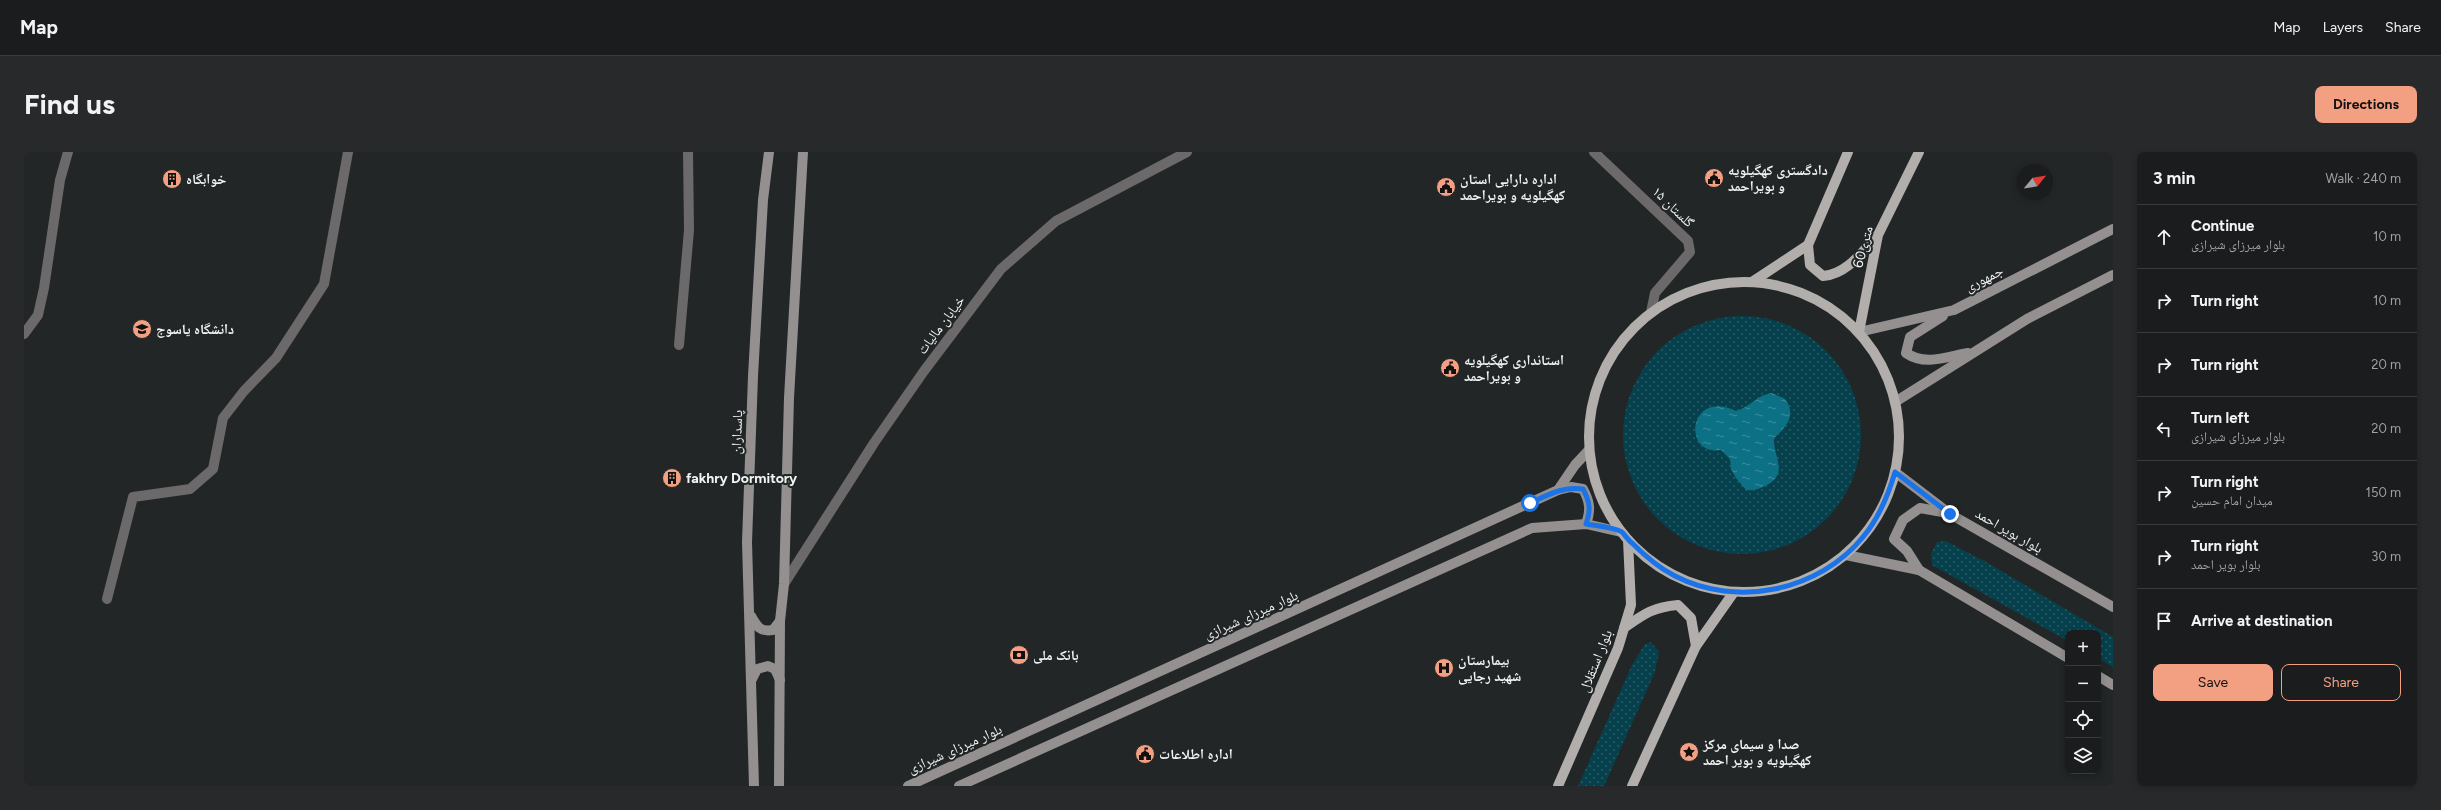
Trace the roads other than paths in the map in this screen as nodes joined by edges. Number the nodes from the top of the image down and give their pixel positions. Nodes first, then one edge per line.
1 (68, 152) edge
2 (348, 152) edge
3 (688, 152) edge
4 (769, 152) edge
5 (803, 152) edge
6 (1187, 152) edge
7 (1594, 152) edge
8 (1848, 152) edge
9 (1919, 152) edge
10 (2113, 229) edge
11 (1878, 235) junction
12 (1808, 244) junction
13 (2113, 275) edge
14 (1752, 282) junction
15 (1954, 310) junction
16 (1651, 312) junction
17 (1859, 332) junction
18 (24, 334) edge
19 (679, 345) dead end
20 (1975, 352) junction
21 (1895, 402) junction
22 (1589, 450) junction
23 (1895, 472) junction
24 (1558, 490) junction
25 (1950, 514) junction
26 (1586, 524) junction
27 (1624, 536) junction
28 (1846, 554) junction
29 (1919, 570) junction
30 (784, 584) junction
31 (1734, 592) junction
32 (107, 599) dead end
33 (2113, 607) edge
34 (750, 613) junction
35 (780, 621) junction
36 (1624, 628) junction
37 (1696, 646) junction
38 (2065, 656) edge
39 (2101, 678) edge
40 (751, 682) junction
41 (781, 682) junction
42 (2113, 685) edge
43 (754, 786) edge
44 (779, 786) edge
45 (908, 786) edge
46 (959, 786) edge
47 (1558, 786) edge
48 (1632, 786) edge

1 - 18 street
2 - 32 street
3 - 19 street
4 - 34 main road, پاسداران
5 - 30 main road
6 - 30 street, خیابان مالیات
7 - 16 street, گلستان ۱۵
8 - 12 main road
9 - 11 main road, 60متری
10 - 15 main road, جمهوری
11 - 12 main road
11 - 17 main road, 60متری
12 - 14 main road
13 - 20 main road
14 - 16 main road
14 - 17 main road
15 - 17 main road, جمهوری
15 - 20 main road
16 - 22 main road
17 - 21 main road
20 - 21 main road
21 - 23 main road
22 - 24 main road
22 - 27 main road
23 - 25 main road, بلوار بویر احمد
23 - 28 main road
24 - 26 main road
24 - 45 main road, بلوار میرزای شیرازی
25 - 29 main road
25 - 33 main road, بلوار بویر احمد
26 - 27 main road
26 - 46 main road
27 - 31 main road
27 - 36 main road, بلوار استقلال
28 - 29 main road
28 - 31 main road
29 - 38 main road
30 - 35 main road
31 - 37 main road
34 - 35 main road
34 - 40 main road, پاسداران
35 - 41 main road
36 - 37 main road
36 - 47 main road, بلوار استقلال
37 - 48 main road
39 - 42 main road
40 - 41 main road
40 - 43 main road, پاسداران
41 - 44 main road

